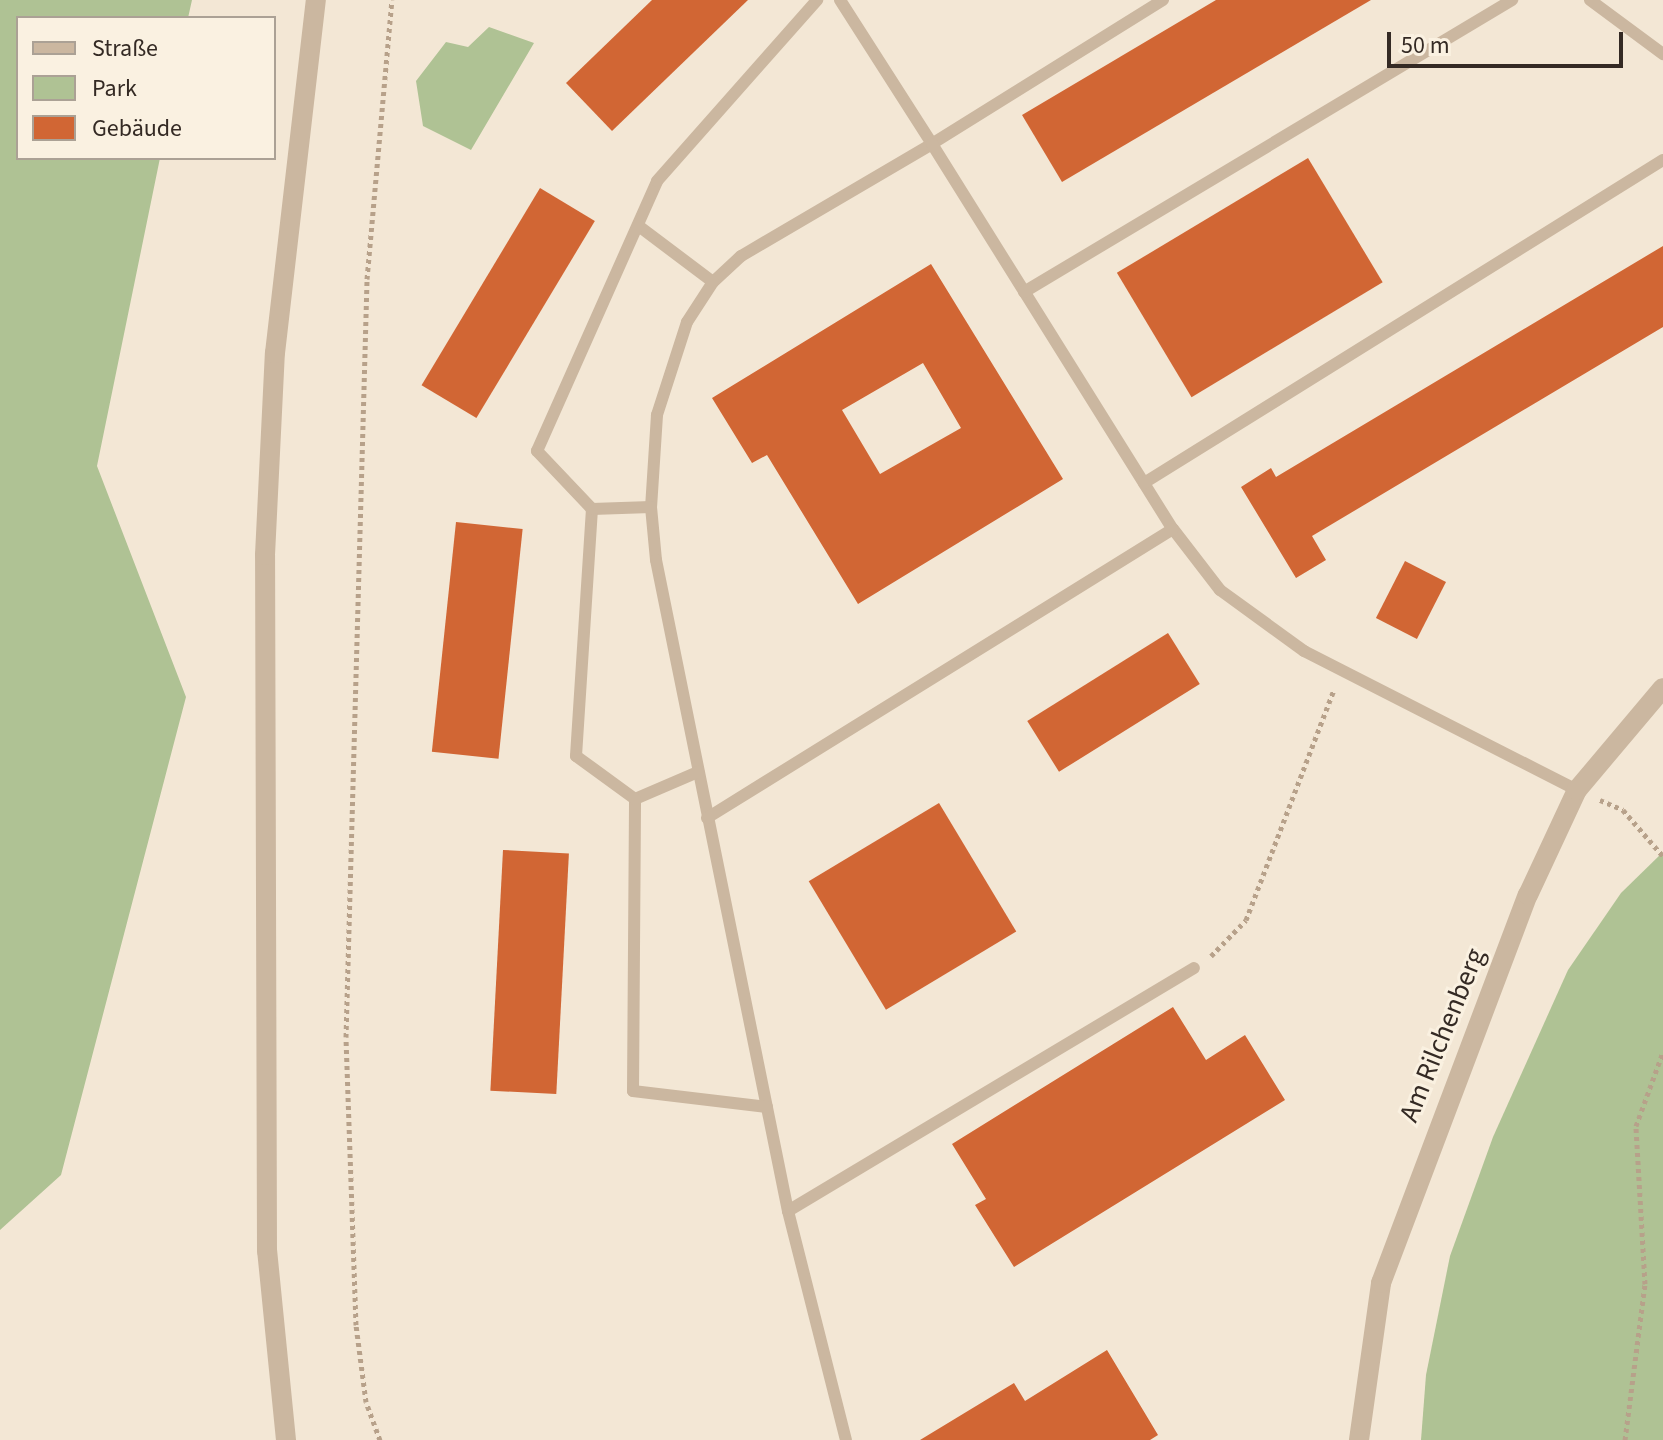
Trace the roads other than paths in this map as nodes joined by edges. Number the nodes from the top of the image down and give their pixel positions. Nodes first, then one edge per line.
1 (316, 0) edge
2 (817, 0) edge
3 (840, 0) edge
4 (1163, 0) edge
5 (1512, 0) edge
6 (1590, 0) edge
7 (1663, 54) edge
8 (932, 144) junction
9 (1663, 160) edge
10 (640, 227) junction
11 (713, 282) junction
12 (1024, 292) junction
13 (1144, 483) junction
14 (651, 507) junction
15 (592, 509) junction
16 (1173, 529) junction
17 (1663, 688) edge
18 (698, 772) junction
19 (1577, 790) junction
20 (635, 799) junction
21 (707, 818) junction
22 (1194, 968) road end
23 (767, 1107) junction
24 (788, 1211) junction
25 (286, 1440) edge
26 (846, 1440) edge
27 (1359, 1440) edge

1 - 25 street
2 - 10 lane
3 - 8 lane
4 - 8 lane
5 - 12 lane
6 - 7 lane
8 - 11 lane
8 - 12 lane
9 - 13 lane
10 - 11 lane
10 - 15 lane
11 - 14 lane
12 - 13 lane
13 - 16 lane
14 - 15 lane
14 - 18 lane
15 - 20 lane
16 - 19 lane
16 - 21 lane
17 - 19 street, Am Rilchenberg
18 - 20 lane
18 - 21 lane
19 - 27 street, Am Rilchenberg
20 - 23 lane
21 - 23 lane
22 - 24 lane
23 - 24 lane
24 - 26 lane

